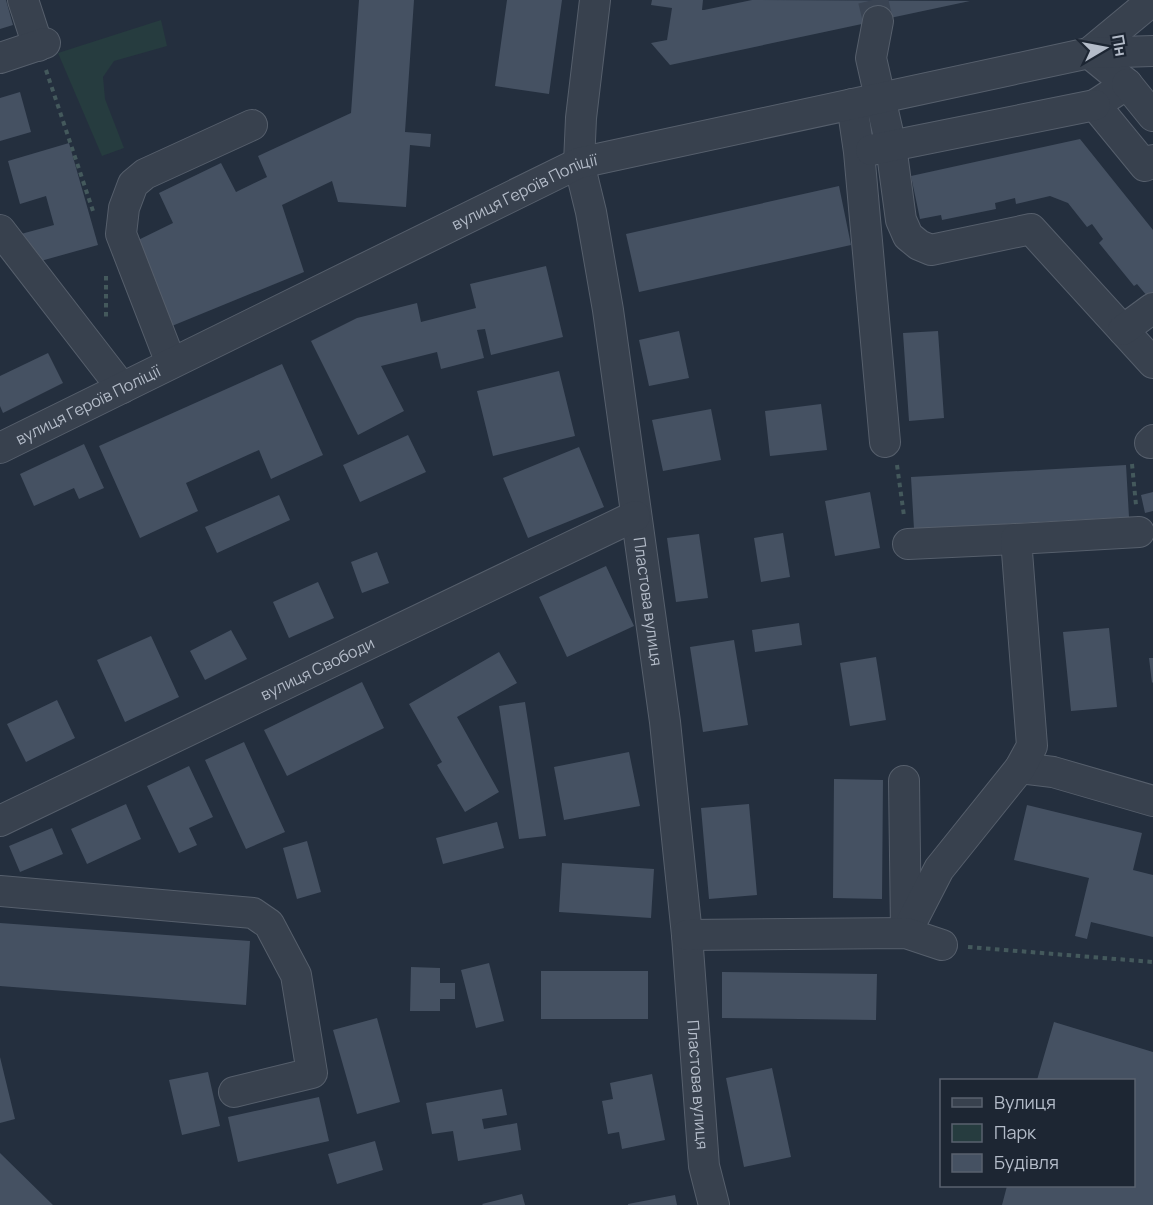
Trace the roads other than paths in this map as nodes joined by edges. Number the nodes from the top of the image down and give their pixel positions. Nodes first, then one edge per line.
1 (23, 0) edge
2 (595, 0) edge
3 (1153, 0) edge
4 (878, 21) tunnel mouth
5 (1153, 51) edge
6 (1089, 53) junction
7 (0, 58) edge
8 (1127, 84) junction
9 (866, 102) junction
10 (1095, 105) junction
11 (1153, 116) edge
12 (252, 125) dead end
13 (891, 146) junction
14 (859, 152) junction
15 (1153, 160) edge
16 (579, 163) junction
17 (0, 230) edge
18 (1153, 308) edge
19 (1123, 330) junction
20 (171, 363) junction
21 (1153, 363) edge
22 (114, 376) junction
23 (0, 448) edge
24 (891, 454) road end
25 (635, 516) junction
26 (1139, 532) road end
27 (1016, 539) junction
28 (908, 544) road end
29 (1020, 768) junction
30 (904, 781) dead end
31 (1153, 801) edge
32 (0, 821) edge
33 (0, 891) edge
34 (906, 933) junction
35 (687, 934) junction
36 (942, 945) road end
37 (234, 1092) dead end
38 (714, 1205) edge

1 - 7 street
2 - 16 street, Пластова вулиця
3 - 6 street, вулиця Героїв Поліції
4 - 9 street
5 - 6 street, вулиця Героїв Поліції
6 - 8 street
6 - 9 street, вулиця Героїв Поліції
8 - 10 street
8 - 11 street
9 - 13 street
9 - 14 street
9 - 16 street, вулиця Героїв Поліції
10 - 13 street
10 - 15 street
12 - 20 street
13 - 14 street
13 - 19 street
14 - 24 street
16 - 20 street, вулиця Героїв Поліції
16 - 25 street, Пластова вулиця
17 - 22 street
18 - 19 street
19 - 21 street
20 - 22 street, вулиця Героїв Поліції
22 - 23 street, вулиця Героїв Поліції
25 - 32 street, вулиця Свободи
25 - 35 street, Пластова вулиця
26 - 27 street
27 - 28 street
27 - 29 street
29 - 31 street
29 - 34 street
30 - 34 street
33 - 37 street
34 - 35 street
34 - 36 street
35 - 38 street, Пластова вулиця

